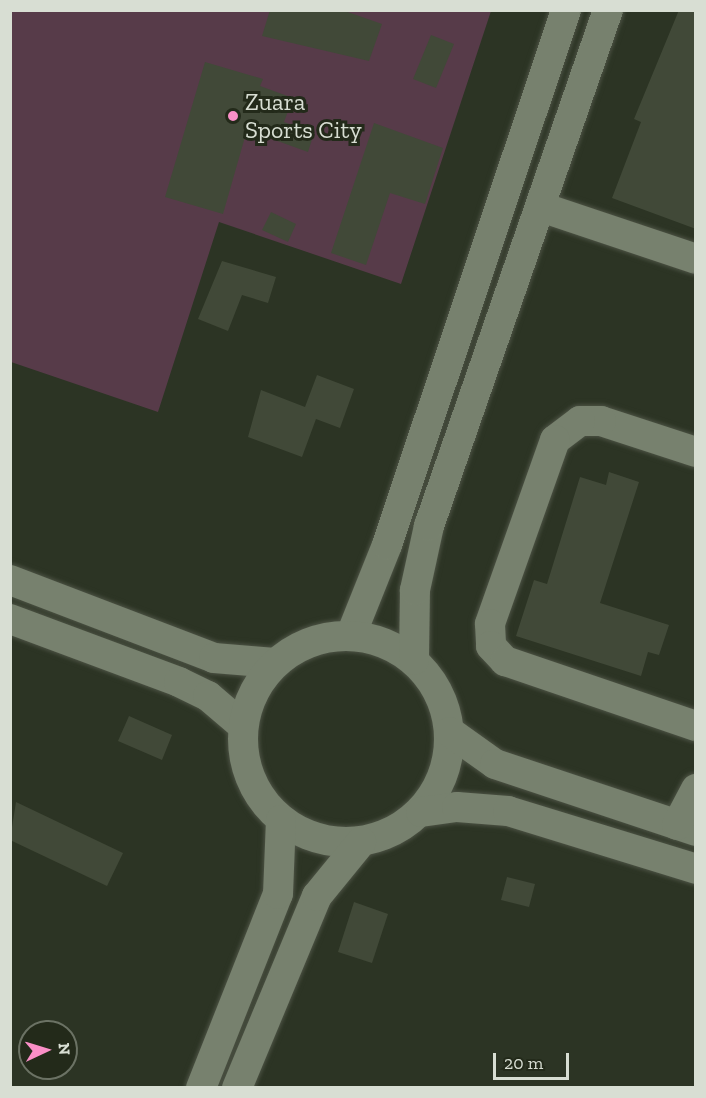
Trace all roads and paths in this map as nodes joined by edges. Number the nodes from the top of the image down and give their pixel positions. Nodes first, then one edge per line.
1 (566, 10) edge
2 (608, 10) edge
3 (541, 207) junction
4 (696, 259) edge
5 (696, 452) edge
6 (10, 580) edge
7 (10, 619) edge
8 (351, 635) junction
9 (414, 660) junction
10 (275, 663) junction
11 (243, 726) junction
12 (696, 726) edge
13 (450, 732) junction
14 (696, 789) edge
15 (421, 812) junction
16 (281, 820) junction
17 (686, 828) edge
18 (361, 842) junction
19 (696, 868) edge
20 (201, 1088) edge
21 (237, 1088) edge

1 - 8 street
2 - 3 street
3 - 4 street
3 - 9 street
5 - 12 street
6 - 10 street
7 - 11 street
8 - 9 street
8 - 10 street
9 - 13 street
10 - 11 street
11 - 16 street
13 - 15 street
13 - 17 street
14 - 17 street
15 - 18 street
15 - 19 street
16 - 18 street
16 - 20 street
18 - 21 street

